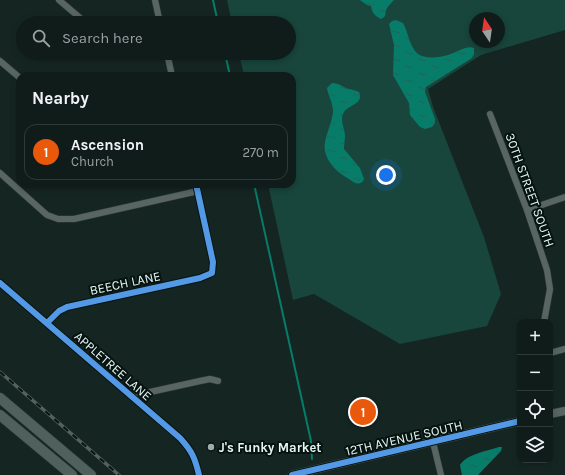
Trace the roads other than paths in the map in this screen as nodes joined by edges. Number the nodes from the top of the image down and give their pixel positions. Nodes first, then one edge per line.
1 (59, 0) edge
2 (155, 0) edge
3 (78, 16) edge
4 (158, 16) edge
5 (169, 60) edge
6 (0, 61) edge
7 (171, 72) edge
8 (16, 75) edge
9 (490, 114) dead end
10 (0, 174) edge
11 (16, 188) edge
12 (16, 188) edge
13 (197, 188) edge
14 (198, 192) junction
15 (565, 196) edge
16 (527, 210) junction
17 (0, 283) edge
18 (545, 319) edge
19 (47, 323) junction
20 (565, 349) edge
21 (553, 352) edge
22 (218, 381) dead end
23 (132, 396) junction
24 (0, 398) edge
25 (565, 411) edge
26 (553, 413) edge
27 (0, 415) edge
28 (517, 422) edge
29 (433, 442) junction
30 (72, 475) edge
31 (91, 475) edge
32 (199, 475) edge
33 (292, 475) edge
34 (441, 475) edge

1 - 3 street
2 - 4 street
5 - 7 street
6 - 8 street
9 - 16 street, 30TH STREET SOUTH
10 - 11 street
12 - 14 street
13 - 14 street
14 - 19 street, BEECH LANE
15 - 16 street
16 - 18 street, 30TH STREET SOUTH
17 - 19 street, APPLETREE LANE
19 - 23 street, APPLETREE LANE
20 - 21 street
22 - 23 street
23 - 32 street, APPLETREE LANE
24 - 31 main road
25 - 26 street
27 - 30 main road
28 - 29 street, 12TH AVENUE SOUTH
29 - 33 street, 12TH AVENUE SOUTH
29 - 34 street

